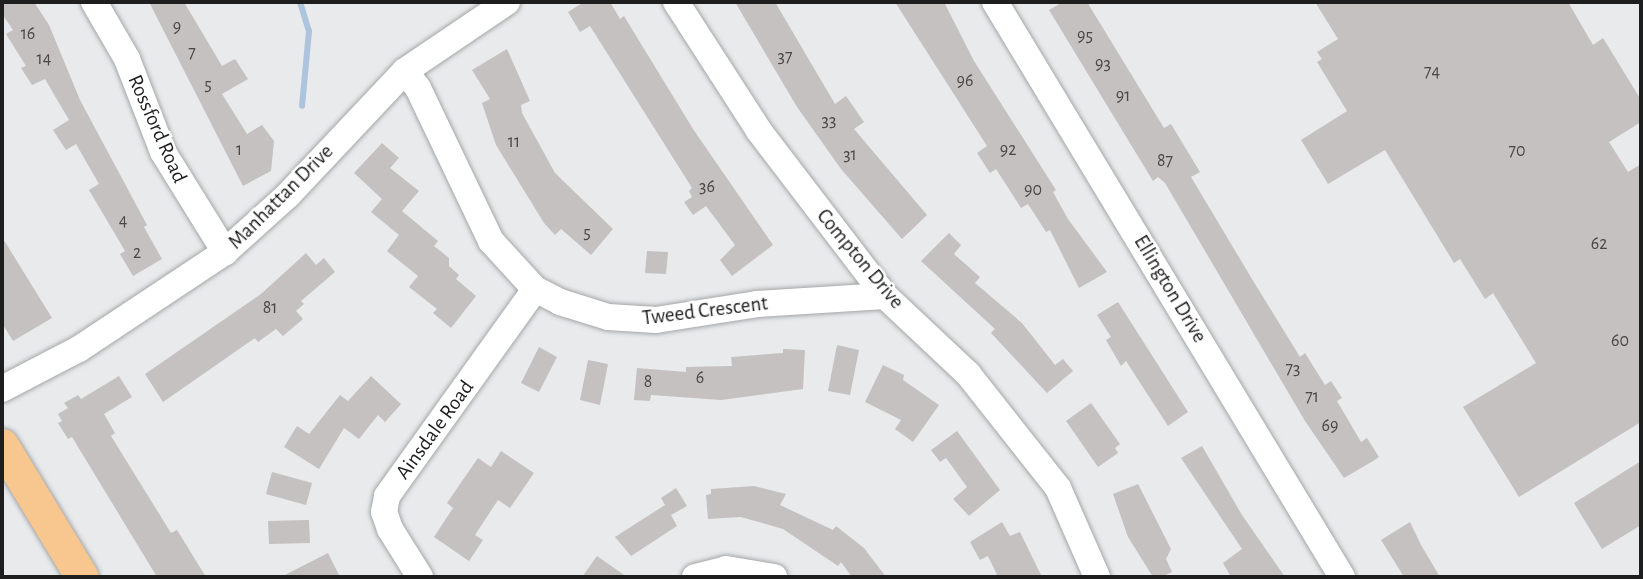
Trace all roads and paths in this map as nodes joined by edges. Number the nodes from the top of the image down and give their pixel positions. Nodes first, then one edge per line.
1 (94, 2) edge
2 (507, 2) edge
3 (676, 2) edge
4 (995, 2) edge
5 (405, 71) junction
6 (225, 252) junction
7 (535, 289) junction
8 (885, 296) junction
9 (2, 389) edge
10 (2, 445) edge
11 (82, 577) edge
12 (420, 577) edge
13 (695, 577) edge
14 (774, 577) edge
15 (1097, 577) edge
16 (1342, 577) edge

1 - 6 street, Rossford Road
2 - 5 street, Manhattan Drive
3 - 8 street, Compton Drive
4 - 16 street, Ellington Drive
5 - 6 street, Manhattan Drive
5 - 7 street, Tweed Crescent
6 - 9 street, Manhattan Drive
7 - 8 street, Tweed Crescent
7 - 12 street, Ainsdale Road
8 - 15 street, Compton Drive
10 - 11 main road
13 - 14 street

